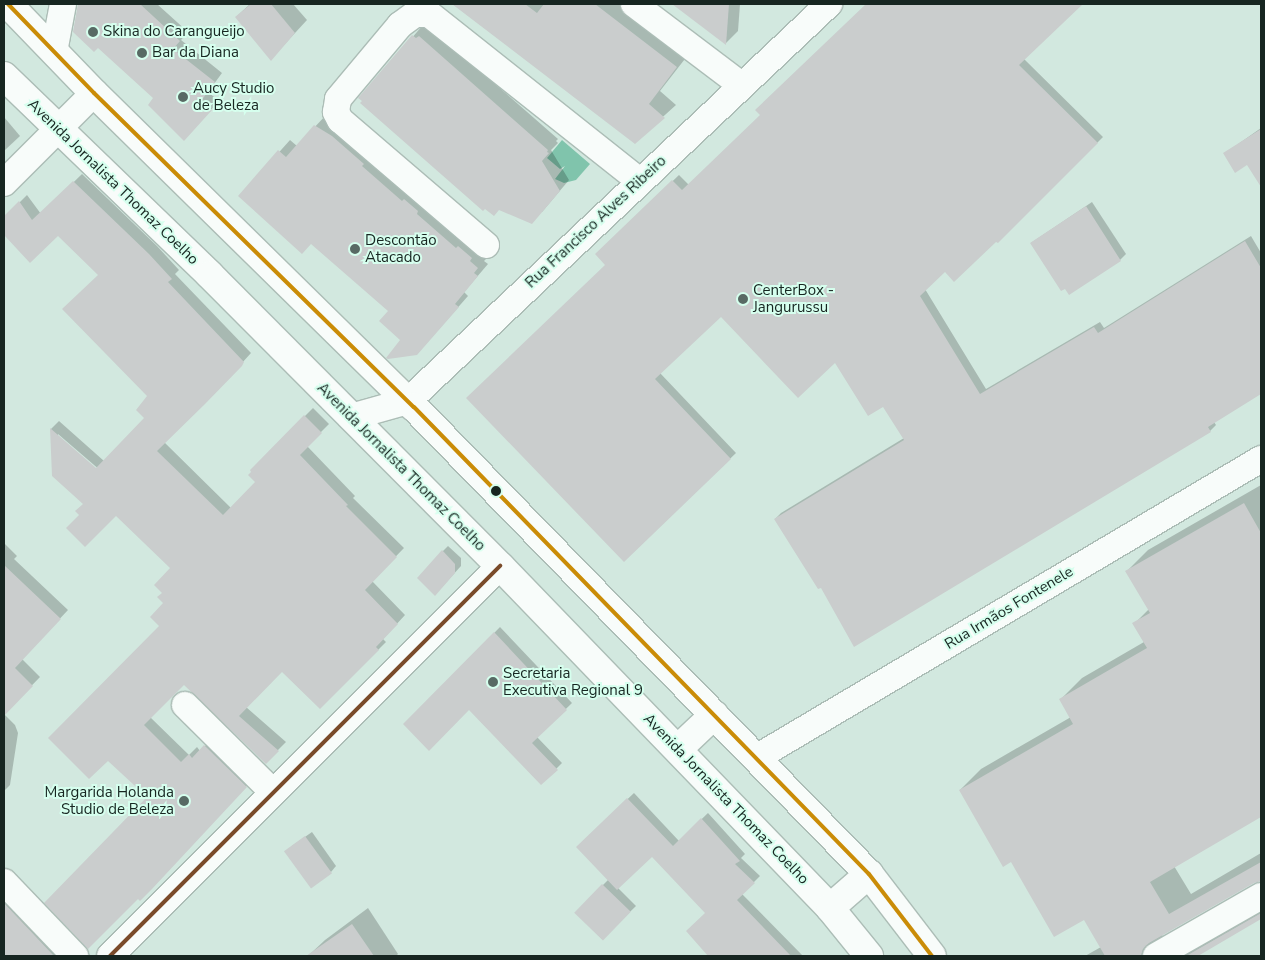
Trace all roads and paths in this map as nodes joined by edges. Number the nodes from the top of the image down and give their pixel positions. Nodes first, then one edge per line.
1 (8, 4) edge
2 (63, 4) edge
3 (634, 4) edge
4 (815, 8) edge
5 (54, 52) junction
6 (4, 76) edge
7 (741, 86) junction
8 (94, 93) junction
9 (58, 128) junction
10 (640, 181) junction
11 (4, 182) edge
12 (486, 245) dead end
13 (408, 401) junction
14 (351, 416) junction
15 (1261, 459) edge
16 (500, 566) junction
17 (185, 705) dead end
18 (714, 715) junction
19 (678, 749) junction
20 (756, 758) junction
21 (272, 792) junction
22 (869, 874) junction
23 (4, 882) edge
24 (1261, 896) edge
25 (830, 908) junction
26 (75, 956) edge
27 (110, 956) edge
28 (869, 956) edge
29 (932, 956) edge
30 (1156, 956) edge

1 - 5 main road
2 - 5 street
3 - 7 street
4 - 7 street, Rua Francisco Alves Ribeiro
5 - 8 main road
6 - 9 main road, Avenida Jornalista Thomaz Coelho
7 - 10 street, Rua Francisco Alves Ribeiro
8 - 9 street
8 - 13 main road
9 - 11 street
9 - 14 main road, Avenida Jornalista Thomaz Coelho
10 - 12 street
10 - 13 street, Rua Francisco Alves Ribeiro
13 - 14 street, Rua Francisco Alves Ribeiro
13 - 18 main road
14 - 16 main road, Avenida Jornalista Thomaz Coelho
15 - 20 street, Rua Irmãos Fontenele
16 - 19 main road, Avenida Jornalista Thomaz Coelho
16 - 21 street
17 - 21 street
18 - 19 main road
18 - 20 main road
19 - 25 main road, Avenida Jornalista Thomaz Coelho
20 - 22 main road
21 - 27 street
22 - 25 main road
22 - 29 main road
23 - 26 street
24 - 30 street
25 - 28 main road, Avenida Jornalista Thomaz Coelho

